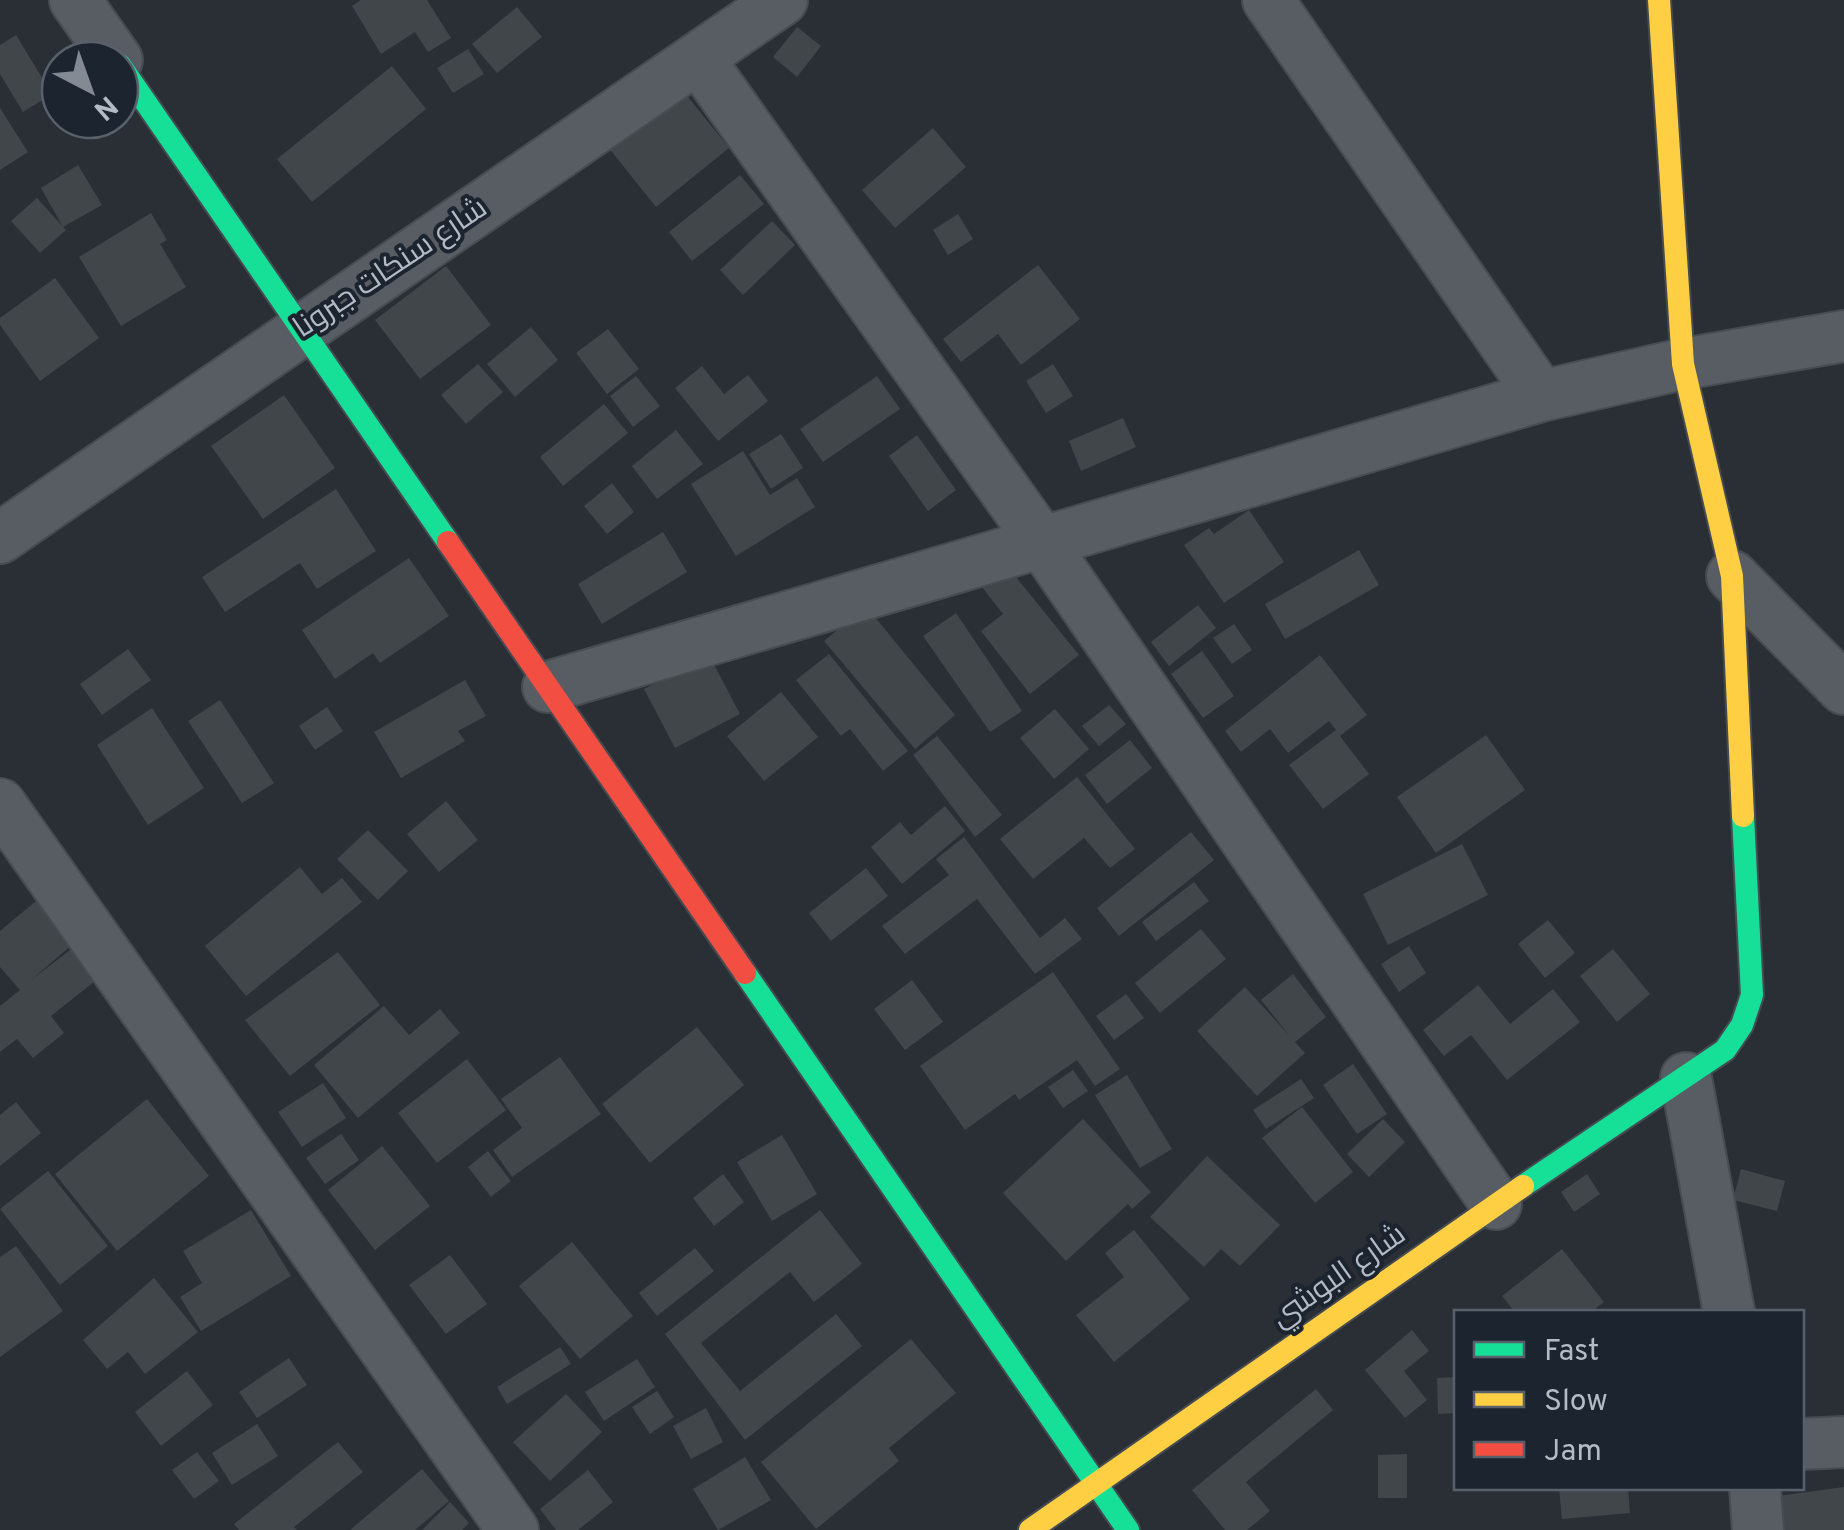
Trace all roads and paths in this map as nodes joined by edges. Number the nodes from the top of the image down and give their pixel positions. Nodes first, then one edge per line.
1 (76, 0) edge
2 (782, 0) edge
3 (1268, 0) edge
4 (1659, 0) edge
5 (103, 40) edge
6 (698, 58) junction
7 (140, 94) edge
8 (302, 330) junction
9 (1844, 336) edge
10 (1683, 364) junction
11 (1541, 396) junction
12 (0, 538) edge
13 (1041, 541) junction
14 (1732, 576) junction
15 (548, 688) junction
16 (1844, 689) edge
17 (0, 804) edge
18 (1686, 1078) junction
19 (1496, 1204) junction
20 (1729, 1310) edge
21 (1844, 1442) edge
22 (1804, 1444) edge
23 (1096, 1485) junction
24 (1756, 1490) edge
25 (513, 1530) edge
26 (1030, 1530) edge
27 (1128, 1530) edge
28 (1758, 1530) edge

1 - 5 street
2 - 6 street, شارع سنكات جبرونا
3 - 11 street
4 - 10 street, شارع البوشي
6 - 8 street, شارع سنكات جبرونا
6 - 13 street
7 - 8 street
8 - 12 street, شارع سنكات جبرونا
8 - 15 street
9 - 10 street
10 - 11 street
10 - 14 street, شارع البوشي
11 - 13 street
13 - 15 street
13 - 19 street
14 - 16 street
14 - 18 street, شارع البوشي
15 - 23 street
17 - 25 street
18 - 19 street, شارع البوشي
18 - 20 street
19 - 23 street, شارع البوشي
21 - 22 street
23 - 26 street, شارع البوشي
23 - 27 street
24 - 28 street

